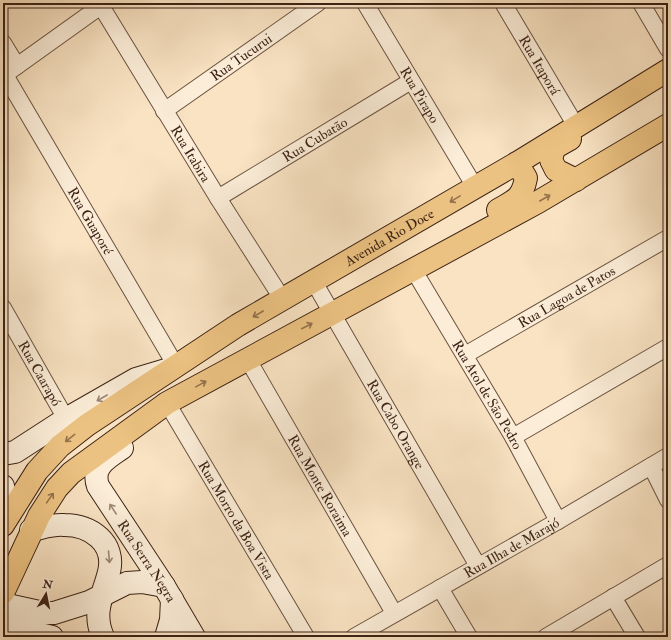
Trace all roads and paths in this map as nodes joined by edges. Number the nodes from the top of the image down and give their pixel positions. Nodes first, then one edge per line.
1 (318, 3) edge
2 (365, 3) edge
3 (503, 3) edge
4 (641, 3) edge
5 (103, 4) edge
6 (3, 43) edge
7 (668, 49) edge
8 (8, 72) edge
9 (666, 72) edge
10 (410, 81) junction
11 (164, 111) junction
12 (668, 125) edge
13 (576, 126) junction
14 (517, 163) junction
15 (576, 180) junction
16 (475, 187) junction
17 (218, 198) junction
18 (668, 238) edge
19 (433, 258) junction
20 (413, 269) junction
21 (314, 282) junction
22 (283, 300) junction
23 (3, 308) edge
24 (333, 313) junction
25 (668, 347) edge
26 (465, 355) junction
27 (247, 358) junction
28 (176, 366) junction
29 (161, 407) junction
30 (66, 419) junction
31 (513, 437) junction
32 (3, 454) edge
33 (668, 456) edge
34 (651, 466) junction
35 (3, 486) edge
36 (668, 500) edge
37 (558, 521) junction
38 (3, 523) edge
39 (31, 530) junction
40 (668, 565) edge
41 (478, 566) junction
42 (440, 588) junction
43 (3, 593) edge
44 (168, 593) junction
45 (614, 597) junction
46 (100, 598) junction
47 (3, 604) edge
48 (394, 614) junction
49 (3, 625) edge
50 (52, 637) edge
51 (104, 637) edge
52 (166, 637) edge
53 (194, 637) edge
54 (306, 637) edge
55 (354, 637) edge
56 (469, 637) edge
57 (546, 637) edge
58 (637, 637) edge

1 - 11 street, Rua Tucurui
2 - 10 street, Rua Pirapo
3 - 13 street, Rua Itaporá
4 - 7 street
5 - 8 street
5 - 11 street, Rua Itabira
6 - 8 street, Rua Guaporé
8 - 28 street, Rua Guaporé
9 - 13 main road, Avenida Rio Doce
9 - 15 main road
10 - 16 street, Rua Pirapo
10 - 17 street, Rua Cubatão
11 - 17 street, Rua Itabira
12 - 15 main road
13 - 14 main road, Avenida Rio Doce
14 - 16 main road, Avenida Rio Doce
14 - 19 main road
19 -> 15 main road
16 -> 21 main road, Avenida Rio Doce
17 - 22 street, Rua Itabira
18 - 26 street, Rua Lagoa de Patos
19 - 20 main road
20 - 24 main road
20 - 26 street, Rua Atol de São Pedro
21 - 22 main road, Avenida Rio Doce
21 - 24 street, Rua Cabo Orange
22 -> 28 main road, Avenida Rio Doce
23 - 30 street, Rua Caarapó
27 -> 24 main road
24 - 41 street, Rua Cabo Orange
25 - 31 street
26 - 31 street, Rua Atol de São Pedro
29 -> 27 main road
27 - 48 street, Rua Monte Roraima
28 -> 30 main road
28 -> 38 main road, Avenida Rio Doce
39 -> 29 main road
44 -> 29 main road, Rua Serra Negra
29 - 54 street, Rua Morro da Boa Vista
30 - 32 main road
31 - 37 street, Rua Atol de São Pedro
33 - 34 street, Rua Ilha de Marajó
34 - 36 street
34 - 37 street, Rua Ilha de Marajó
35 - 38 main road
37 - 41 street, Rua Ilha de Marajó
39 - 43 main road
39 -> 46 main road
40 - 45 street
41 - 42 street, Rua Ilha de Marajó
42 - 48 street, Rua Ilha de Marajó
42 - 56 street
44 - 46 main road
44 - 52 main road
44 - 53 main road, Rua Serra Negra
45 - 57 street
45 - 58 street
46 - 47 main road
46 - 51 main road
48 - 55 street, Rua Ilha de Marajó
49 - 50 main road

